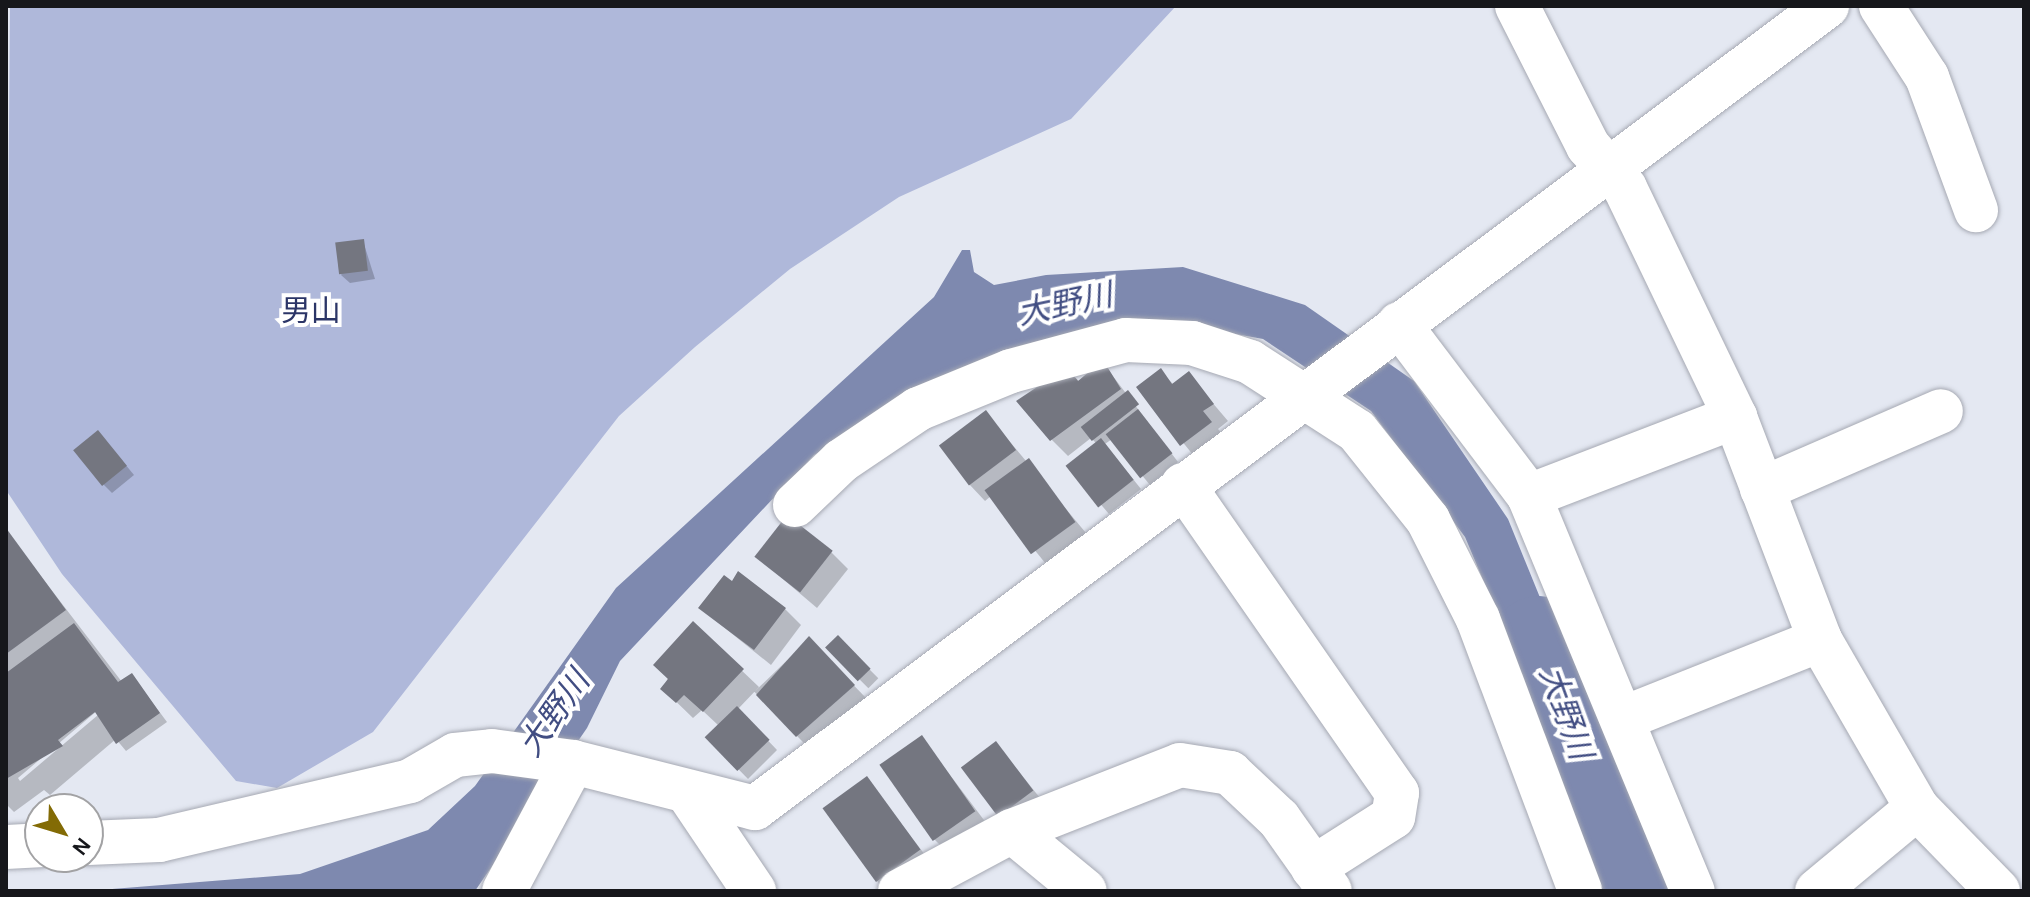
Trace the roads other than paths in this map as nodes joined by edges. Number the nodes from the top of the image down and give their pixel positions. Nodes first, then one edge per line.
1 (1517, 6) edge
2 (1827, 6) edge
3 (1881, 6) edge
4 (1608, 166) junction
5 (1976, 210) dead end
6 (1399, 324) junction
7 (1305, 397) junction
8 (1941, 411) dead end
9 (1735, 417) junction
10 (1183, 485) junction
11 (1762, 489) junction
12 (1529, 496) junction
13 (795, 505) dead end
14 (1820, 640) junction
15 (1624, 718) junction
16 (573, 762) junction
17 (690, 796) junction
18 (1917, 808) junction
19 (1012, 831) junction
20 (104, 842) edge
21 (1322, 880) edge
22 (504, 891) edge
23 (754, 891) edge
24 (900, 891) edge
25 (1085, 891) edge
26 (1580, 891) edge
27 (1693, 891) edge
28 (1817, 891) edge
29 (1998, 891) edge

1 - 4 street
2 - 4 street
3 - 5 street
4 - 6 street
4 - 9 street
6 - 7 street
6 - 12 street
7 - 10 street
7 - 13 street
7 - 26 street
8 - 11 street
9 - 11 street
9 - 12 street
10 - 17 street
10 - 21 street
11 - 14 street
12 - 15 street
14 - 15 street
14 - 18 street
15 - 27 street
16 - 17 street
16 - 20 street
16 - 22 street
17 - 23 street
18 - 28 street
18 - 29 street
19 - 21 street
19 - 24 street
19 - 25 street

